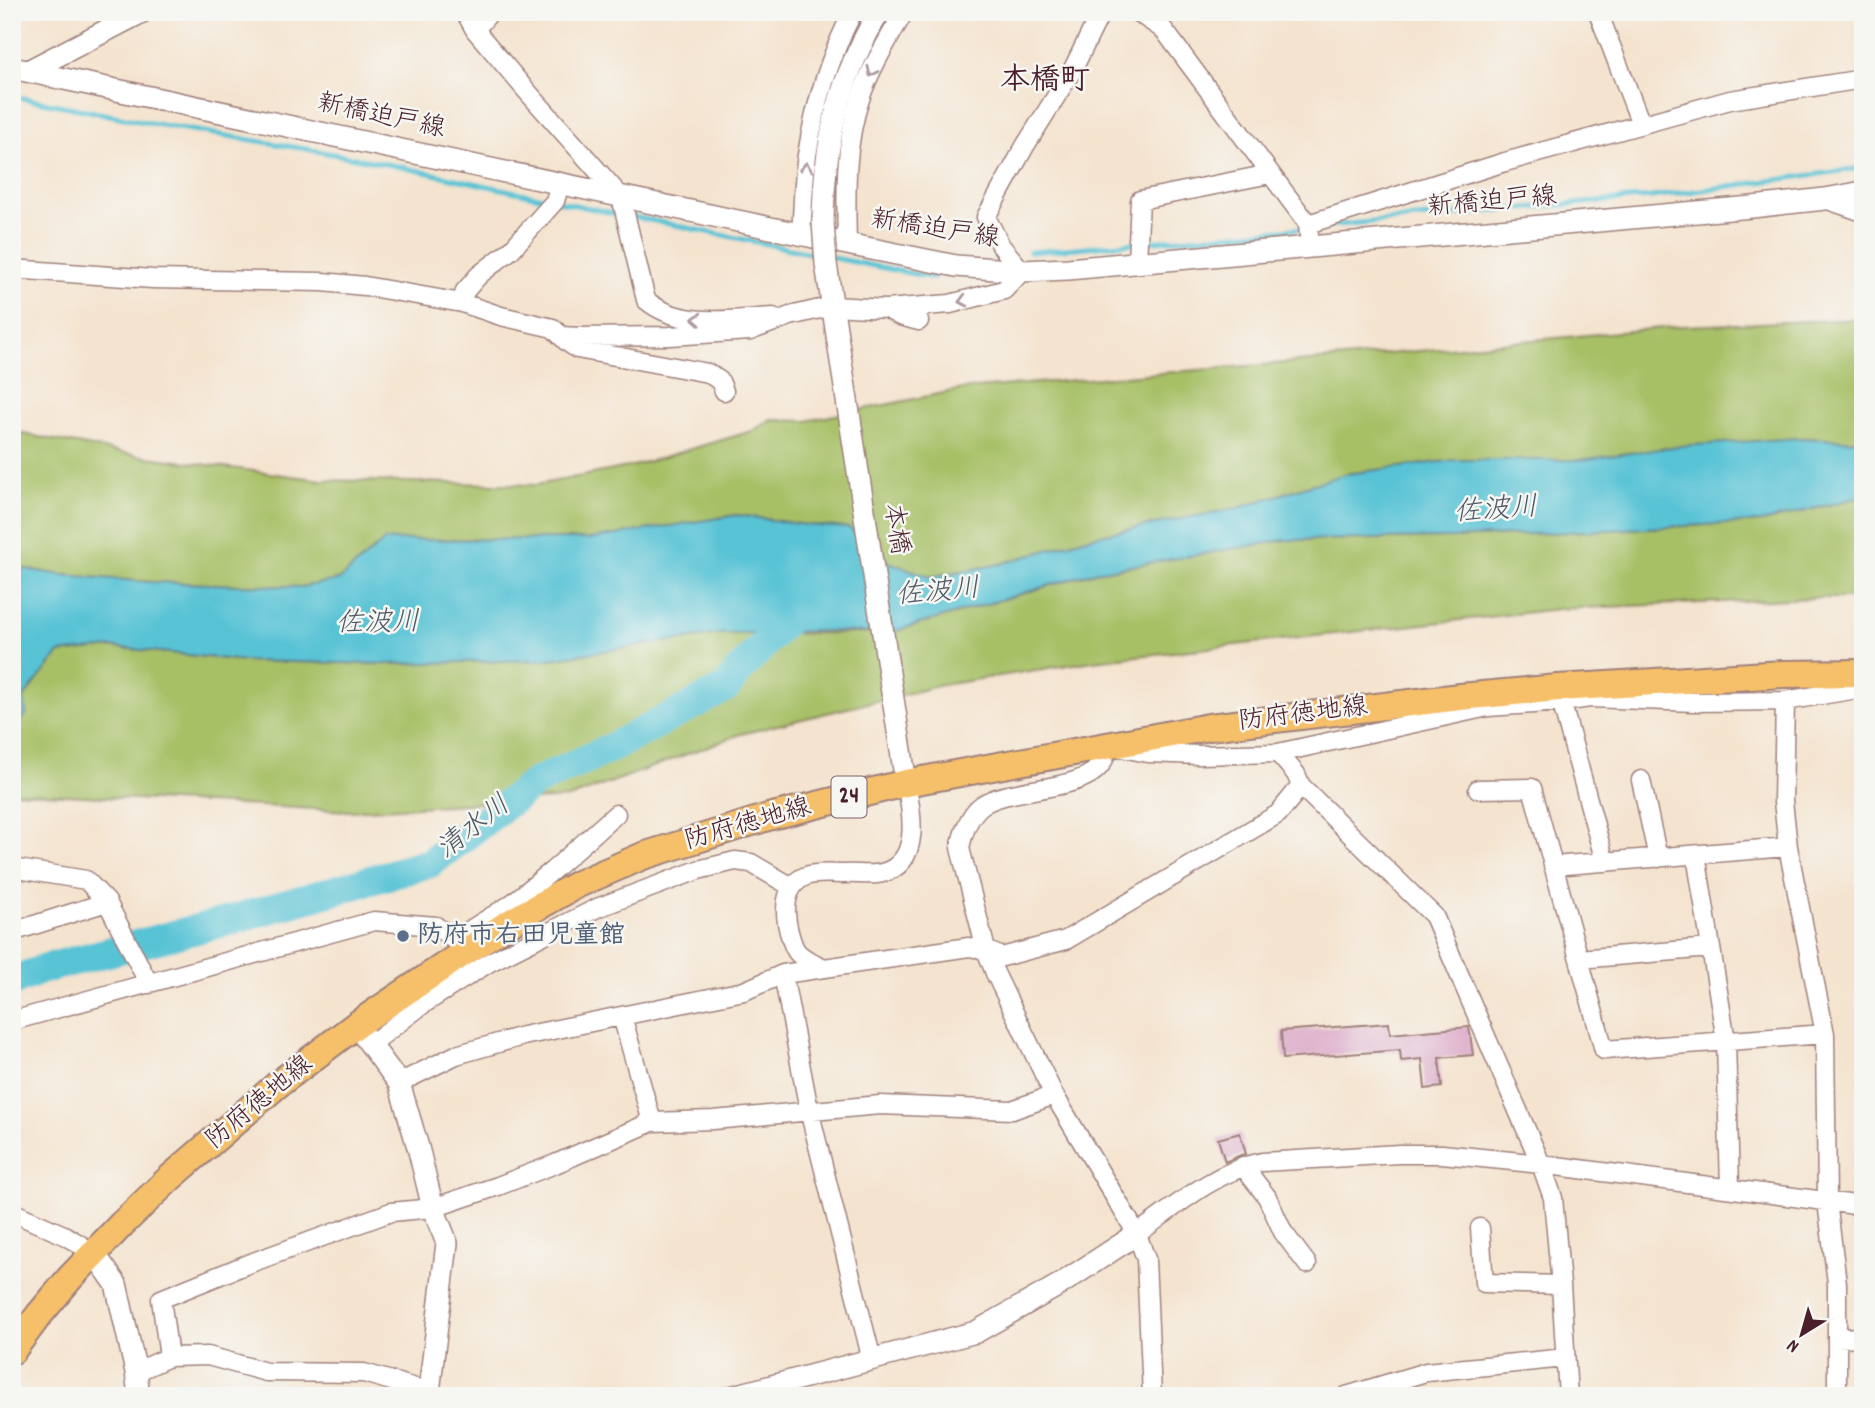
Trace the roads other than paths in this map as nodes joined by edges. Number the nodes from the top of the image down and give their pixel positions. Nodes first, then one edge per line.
1 (142, 12) edge
2 (465, 12) edge
3 (490, 12) edge
4 (853, 12) edge
5 (879, 12) edge
6 (904, 12) edge
7 (1101, 12) edge
8 (1137, 12) edge
9 (1598, 12) edge
10 (475, 30) junction
11 (20, 69) edge
12 (1863, 79) edge
13 (1641, 124) junction
14 (1270, 174) junction
15 (560, 184) junction
16 (1863, 192) edge
17 (621, 197) junction
18 (1825, 199) junction
19 (1863, 212) edge
20 (1308, 224) junction
21 (801, 235) junction
22 (847, 244) junction
23 (1309, 246) junction
24 (1138, 261) junction
25 (12, 269) edge
26 (1022, 271) junction
27 (462, 303) junction
28 (833, 306) junction
29 (886, 309) junction
30 (790, 316) junction
31 (919, 321) dead end
32 (561, 336) junction
33 (724, 391) dead end
34 (1863, 673) edge
35 (1863, 688) edge
36 (1560, 695) junction
37 (1784, 701) junction
38 (1106, 745) junction
39 (1278, 753) junction
40 (1642, 780) dead end
41 (906, 783) junction
42 (1301, 786) junction
43 (1478, 789) dead end
44 (616, 814) dead end
45 (1788, 847) junction
46 (1696, 855) junction
47 (1658, 858) junction
48 (1605, 862) junction
49 (1553, 866) junction
50 (12, 868) edge
51 (792, 887) junction
52 (110, 907) junction
53 (12, 932) edge
54 (459, 946) junction
55 (1710, 948) junction
56 (986, 950) junction
57 (1579, 959) junction
58 (825, 968) junction
59 (783, 974) junction
60 (149, 984) junction
61 (622, 1016) junction
62 (12, 1021) edge
63 (1825, 1034) junction
64 (363, 1035) junction
65 (1726, 1041) junction
66 (399, 1083) junction
67 (1054, 1095) junction
68 (809, 1110) junction
69 (652, 1122) junction
70 (1541, 1164) junction
71 (1243, 1166) junction
72 (1730, 1188) junction
73 (1827, 1201) junction
74 (1863, 1206) edge
75 (433, 1208) junction
76 (12, 1212) edge
77 (1479, 1228) dead end
78 (1137, 1234) junction
79 (94, 1253) junction
80 (1307, 1264) dead end
81 (1561, 1285) junction
82 (1863, 1336) edge
83 (1838, 1338) junction
84 (12, 1350) edge
85 (169, 1357) junction
86 (1564, 1358) junction
87 (872, 1360) junction
88 (136, 1371) junction
89 (430, 1394) edge
90 (139, 1396) edge
91 (734, 1396) edge
92 (1152, 1396) edge
93 (1346, 1396) edge
94 (1568, 1396) edge
95 (1837, 1396) edge

1 - 11 street
2 - 10 street
3 - 10 street
21 -> 4 street
5 - 28 street, 本橋, bridge
6 -> 22 street
7 - 26 street
8 - 14 street
9 - 13 street
10 - 17 street
11 - 15 street, 新橋迫戸線
12 - 13 street
13 - 20 street
14 - 20 street
14 - 24 street
15 - 17 street, 新橋迫戸線
15 - 27 street
16 - 18 street, 新橋迫戸線
17 - 21 street, 新橋迫戸線
30 -> 17 street
18 - 19 street
18 - 23 street, 新橋迫戸線
20 - 23 street
21 - 22 street, 新橋迫戸線
22 - 26 street, 新橋迫戸線
23 - 24 street, 新橋迫戸線
24 - 26 street, 新橋迫戸線
25 - 27 street
26 -> 29 street
27 - 32 street
28 - 29 street
28 - 30 street
28 - 41 street, 本橋
29 - 31 street
30 - 32 street
32 - 33 street
34 - 36 main road, 防府徳地線 / 24
35 - 37 street
36 - 37 street
36 - 38 main road, 防府徳地線 / 24
36 - 39 street
36 - 48 street
37 - 45 street
38 - 39 street
38 - 41 main road, 防府徳地線 / 24
38 - 56 street
39 - 42 street
40 - 47 street
41 - 51 street
41 - 54 main road, 防府徳地線 / 24
42 - 56 street
42 - 70 street
43 - 49 street
44 - 54 street
45 - 46 street
45 - 63 street
46 - 47 street
46 - 55 street
47 - 48 street
48 - 49 street
49 - 57 street
50 - 52 street
51 - 58 street
51 - 64 street
52 - 53 street
52 - 60 street
54 - 60 street
54 - 64 main road, 防府徳地線 / 24
55 - 57 street
55 - 65 street
56 - 58 street
56 - 67 street
57 - 65 street
58 - 59 street
59 - 61 street
59 - 68 street
60 - 62 street
61 - 66 street
61 - 69 street
63 - 65 street
63 - 73 street
64 - 66 street
64 - 79 main road, 防府徳地線 / 24
65 - 72 street
66 - 75 street
67 - 68 street
67 - 78 street
68 - 69 street
68 - 87 street
69 - 75 street
70 - 71 street
70 - 72 street
70 - 81 street
71 - 78 street
71 - 80 street
72 - 73 street
73 - 74 street
73 - 83 street
75 - 85 street
75 - 89 street
76 - 79 street
77 - 81 street
78 - 87 street
78 - 92 street
79 - 84 main road, 防府徳地線 / 24
79 - 88 street
81 - 86 street
82 - 83 street
83 - 95 street
85 - 88 street
85 - 89 street
86 - 93 street
86 - 94 street
87 - 91 street
88 - 90 street

